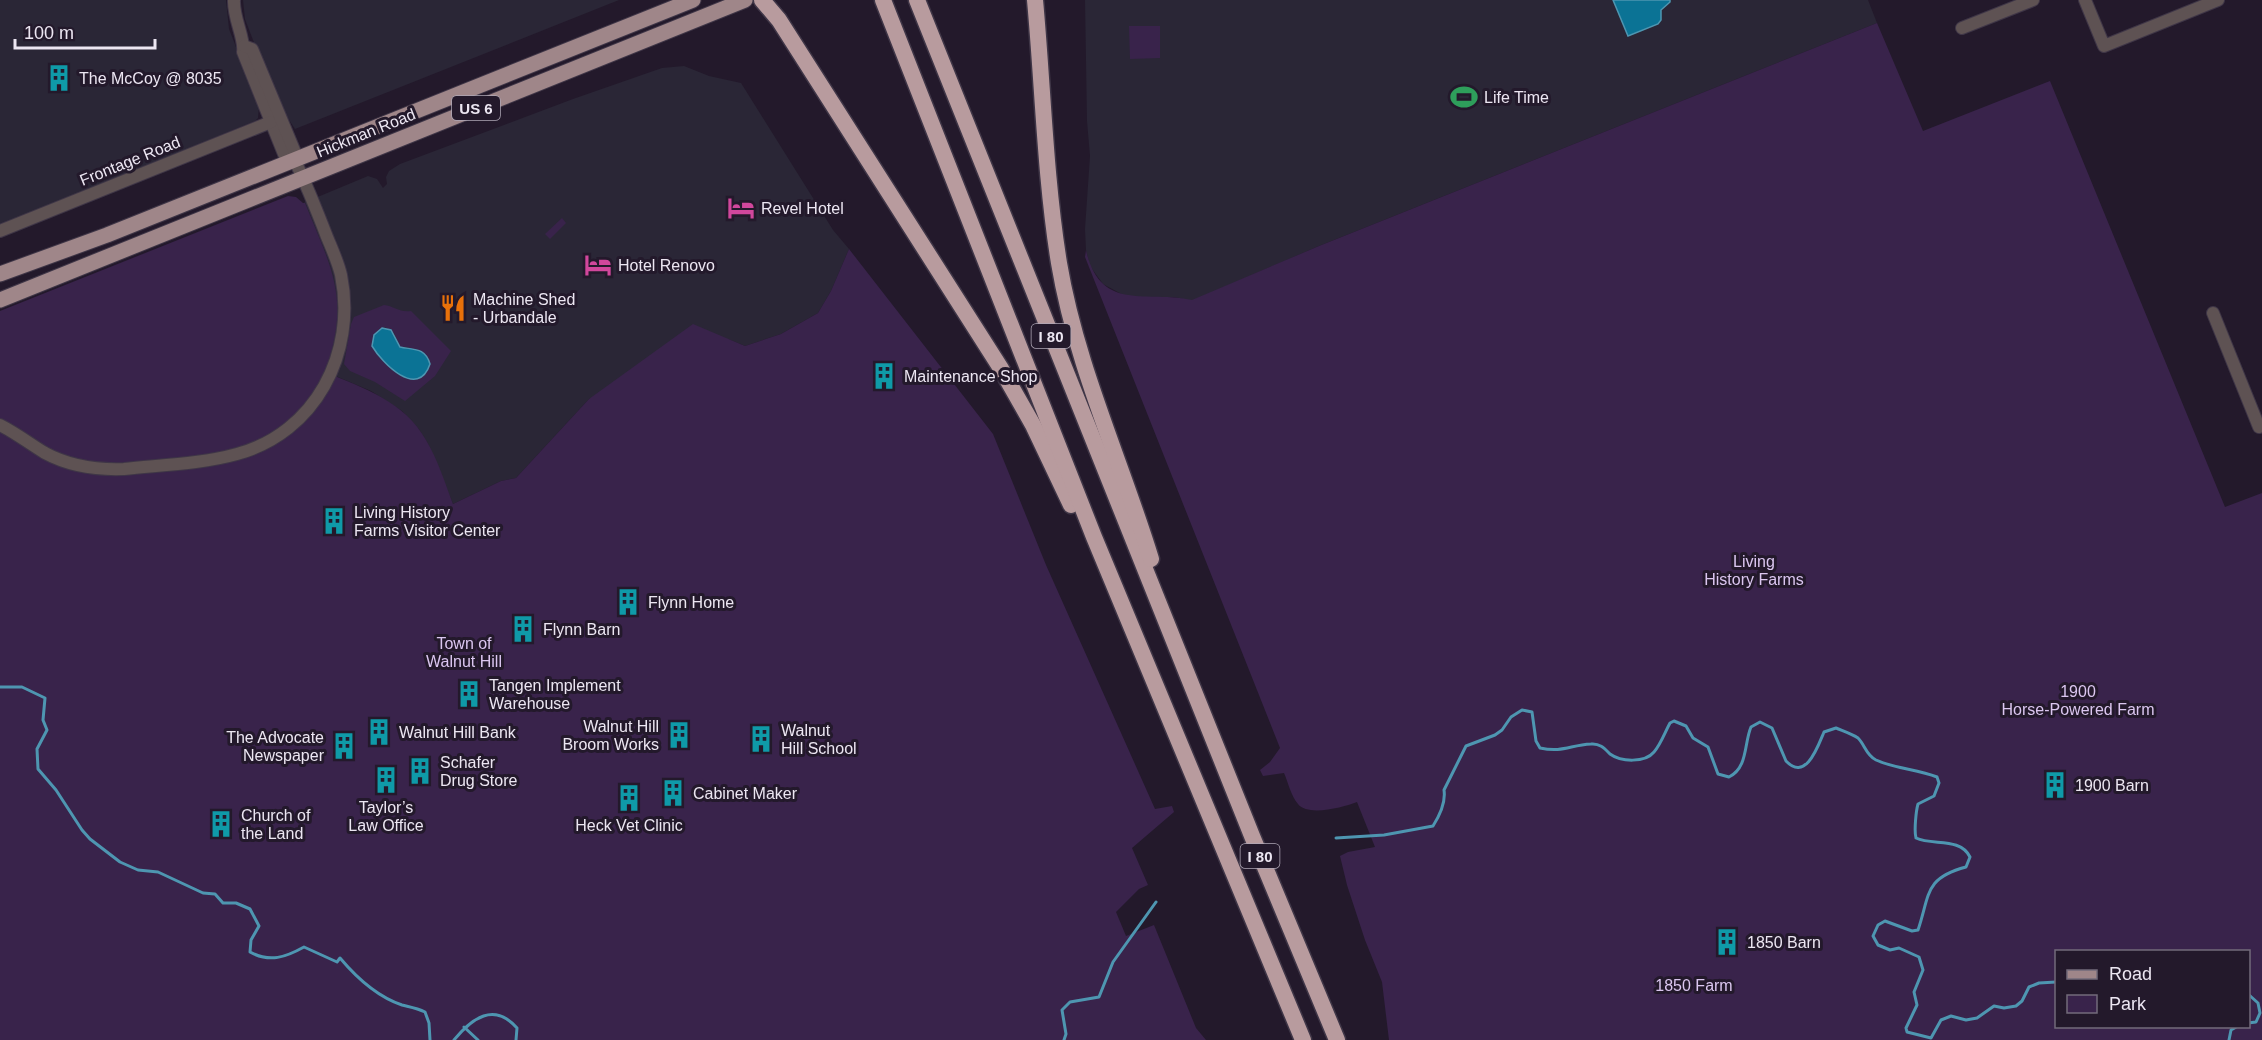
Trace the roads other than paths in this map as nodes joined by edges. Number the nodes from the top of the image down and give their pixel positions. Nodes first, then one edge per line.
1 (234, 0) edge
2 (693, 0) edge
3 (745, 0) edge
4 (762, 0) edge
5 (883, 0) edge
6 (917, 0) edge
7 (1035, 0) edge
8 (2033, 0) edge
9 (2085, 0) edge
10 (2218, 0) edge
11 (1962, 28) dead end
12 (244, 46) junction
13 (271, 122) junction
14 (295, 161) junction
15 (303, 177) junction
16 (0, 231) edge
17 (0, 274) edge
18 (0, 300) edge
19 (2213, 313) dead end
20 (0, 425) edge
21 (2261, 426) edge
22 (1094, 537) junction
23 (1185, 672) junction
24 (1303, 1040) edge
25 (1336, 1040) edge

1 - 12 street
2 - 14 main road, Hickman Road / US 6
3 - 15 main road, Hickman Road / US 6
4 - 22 highway
5 - 22 highway, I 80
6 - 23 highway, I 80
7 - 23 highway
8 - 11 street
9 - 10 street
12 - 13 street
12 - 14 street
13 - 14 street
13 - 16 street, Frontage Road
14 - 15 street
14 - 17 main road, Hickman Road / US 6
15 - 18 main road, Hickman Road / US 6
15 - 20 street
19 - 21 street
22 - 24 highway, I 80
23 - 25 highway, I 80

